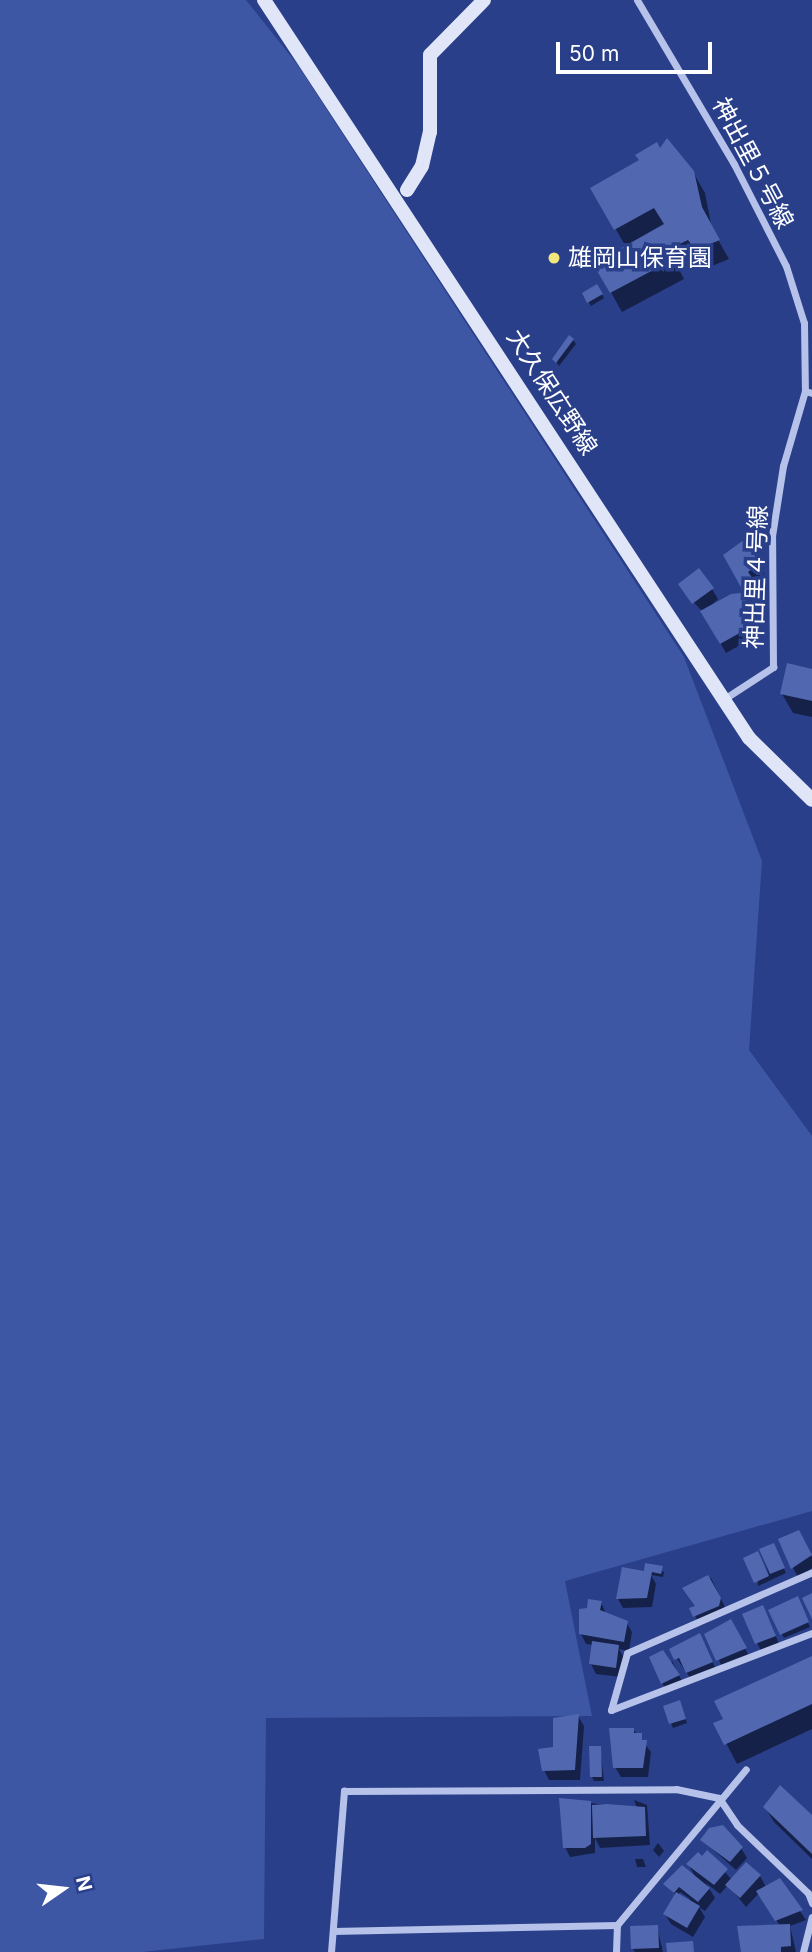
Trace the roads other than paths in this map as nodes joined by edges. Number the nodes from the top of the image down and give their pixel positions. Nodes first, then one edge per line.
1 (264, 0) edge
2 (484, 0) edge
3 (637, 0) edge
4 (407, 190) joint
5 (401, 206) junction
6 (808, 392) edge
7 (723, 699) junction
8 (812, 800) edge
9 (812, 1572) edge
10 (812, 1633) edge
11 (746, 1769) dead end
12 (719, 1798) junction
13 (812, 1903) edge
14 (812, 1917) edge
15 (617, 1925) junction
16 (333, 1931) junction
17 (331, 1952) edge
18 (616, 1952) edge
19 (803, 1952) edge

1 - 5 street, 大久保広野線
2 - 4 street
3 - 6 street, 神出里５号線
4 - 5 street
5 - 7 street, 大久保広野線
6 - 7 street, 神出里４号線
7 - 8 street, 大久保広野線
9 - 10 street
11 - 12 street
12 - 13 street
12 - 15 street
12 - 16 street
14 - 19 street
15 - 16 street
15 - 18 street
16 - 17 street

